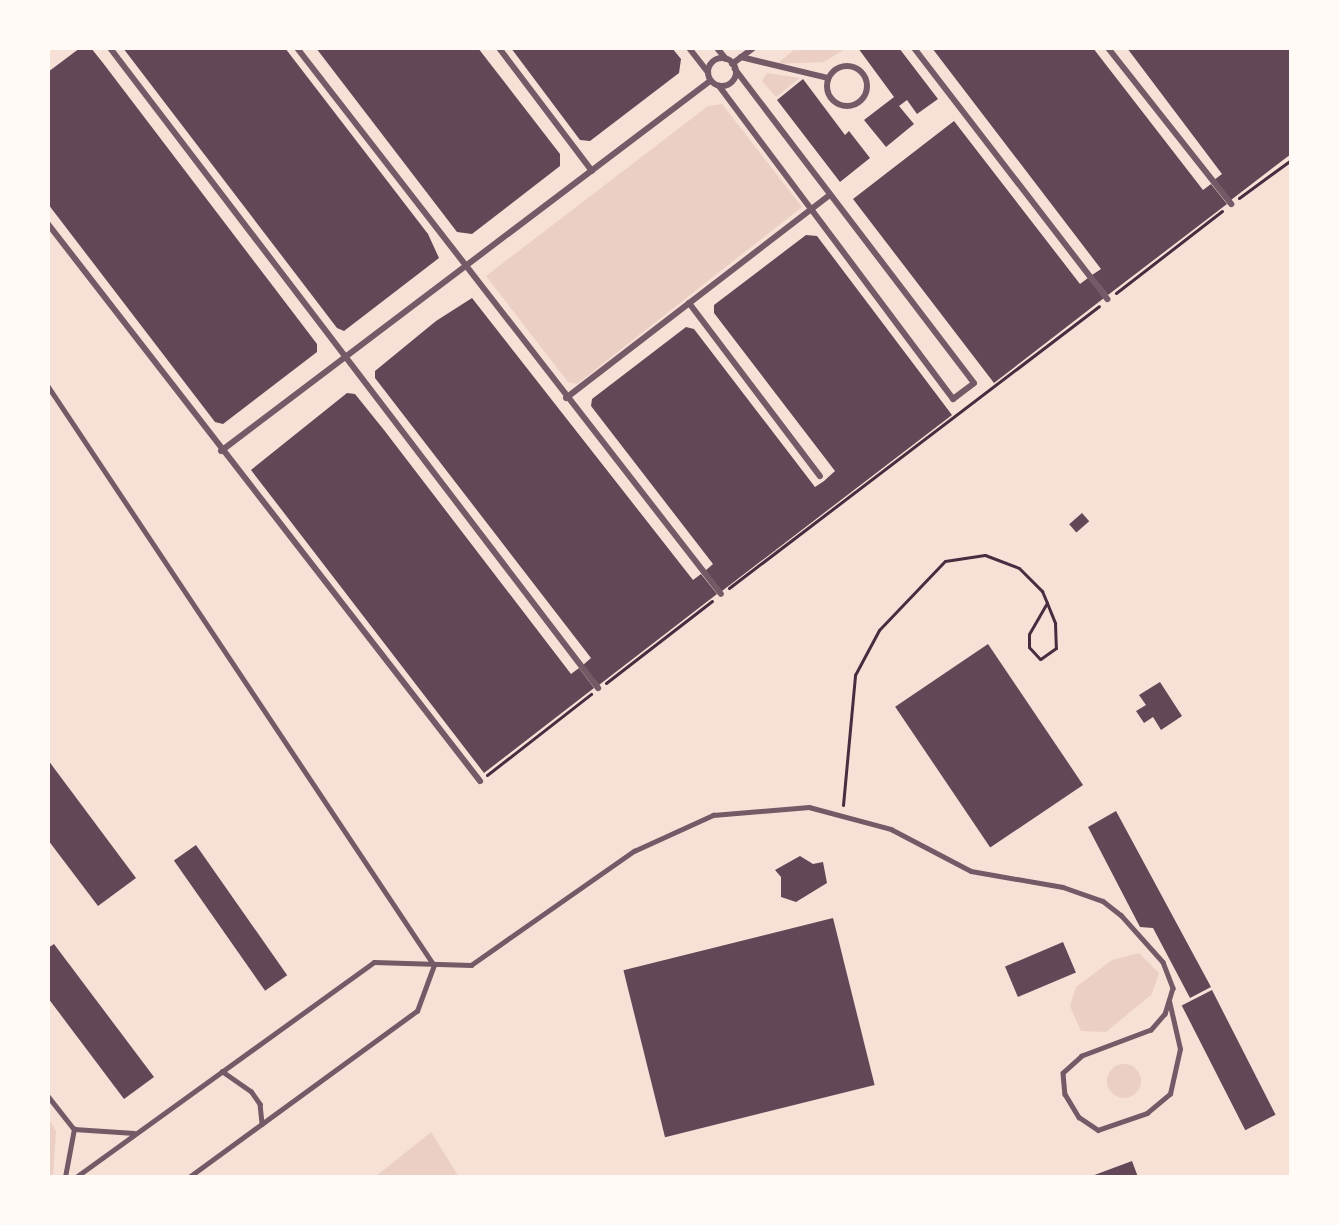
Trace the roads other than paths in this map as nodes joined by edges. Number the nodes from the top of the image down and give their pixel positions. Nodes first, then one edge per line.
1 (110, 48) edge
2 (297, 48) edge
3 (499, 48) edge
4 (689, 48) edge
5 (717, 48) edge
6 (753, 48) edge
7 (914, 48) edge
8 (1108, 48) edge
9 (741, 57) junction
10 (731, 64) junction
11 (708, 72) junction
12 (828, 78) junction
13 (710, 81) junction
14 (719, 86) junction
15 (592, 171) junction
16 (830, 195) junction
17 (1231, 204) road end
18 (812, 210) junction
19 (48, 224) edge
20 (466, 267) junction
21 (1107, 299) road end
22 (689, 303) junction
23 (345, 357) junction
24 (48, 386) edge
25 (566, 398) junction
26 (221, 451) junction
27 (820, 476) dead end
28 (721, 594) road end
29 (598, 688) road end
30 (480, 781) road end
31 (434, 964) junction
32 (1169, 1001) junction
33 (221, 1071) junction
34 (48, 1096) edge
35 (262, 1124) junction
36 (74, 1129) junction
37 (134, 1133) junction
38 (192, 1176) edge
39 (65, 1177) edge
40 (76, 1177) edge

1 - 23 street
2 - 20 street
3 - 15 street
4 - 11 street
5 - 10 street
6 - 9 street
7 - 21 street
8 - 17 street
9 - 10 street
9 - 12 street
10 - 11 street
10 - 14 street
10 - 16 street
11 - 13 street
12 - 12 street
13 - 14 street
13 - 15 street
14 - 18 street
15 - 20 street
16 - 18 street
16 - 18 street
18 - 22 street
19 - 26 street
20 - 23 street
20 - 25 street
22 - 25 street
22 - 27 street
23 - 26 street
23 - 29 street
24 - 31 lane
25 - 28 street
26 - 30 street
31 - 32 lane
31 - 33 lane
31 - 35 lane
32 - 32 lane
33 - 35 lane
33 - 37 lane
34 - 36 lane
35 - 38 lane
36 - 37 lane
36 - 39 lane
37 - 40 lane

